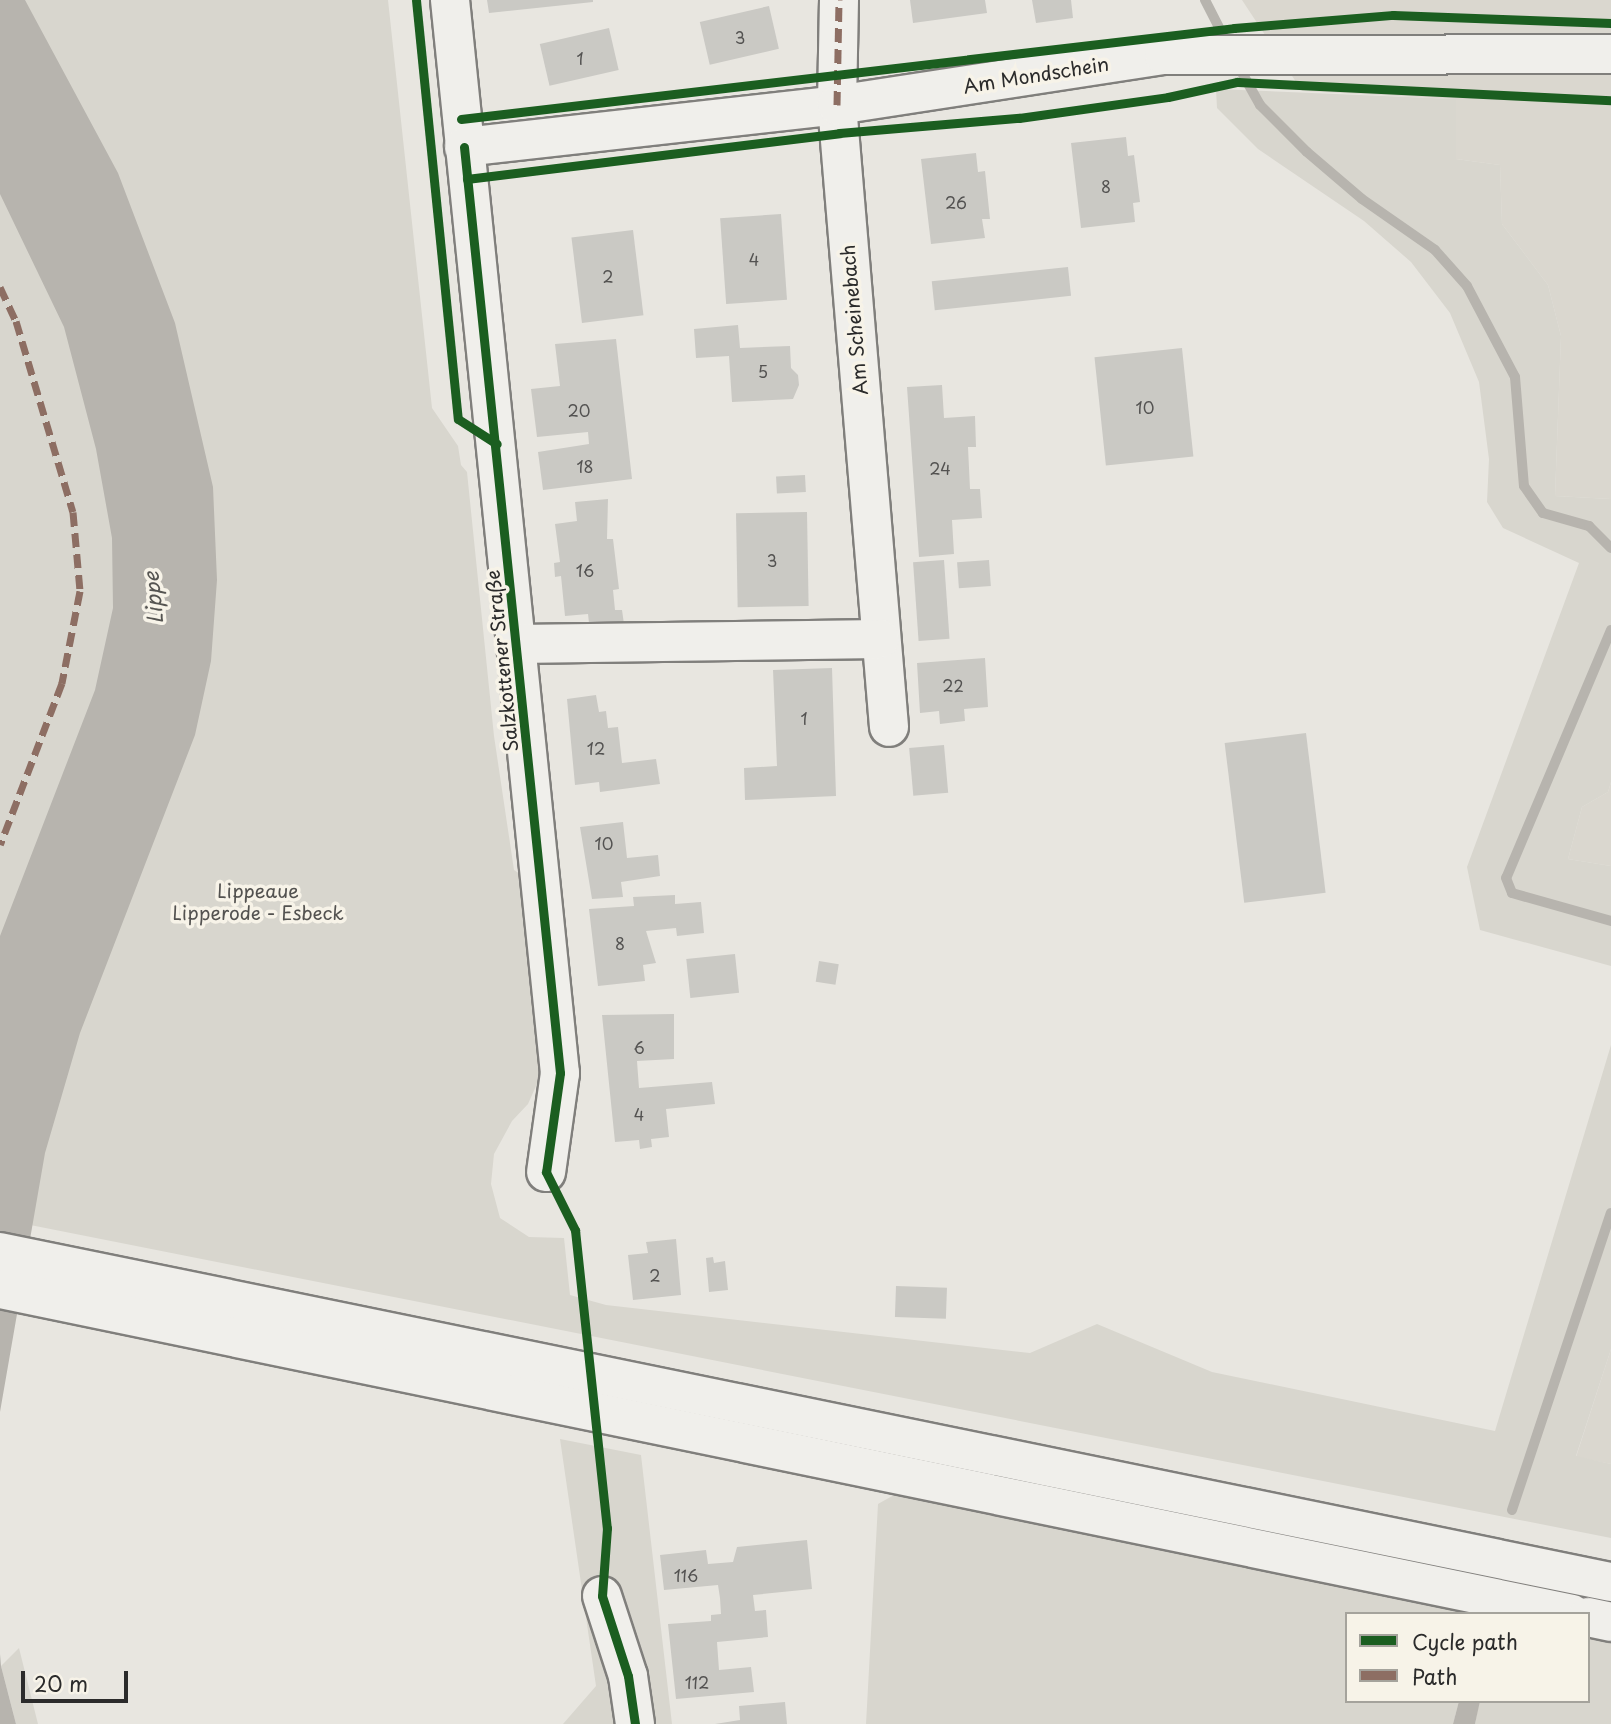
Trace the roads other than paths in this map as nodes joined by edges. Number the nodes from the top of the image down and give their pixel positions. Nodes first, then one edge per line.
1 (450, 0) edge
2 (839, 0) edge
3 (1611, 54) edge
4 (837, 105) junction
5 (464, 147) junction
6 (880, 639) junction
7 (518, 644) junction
8 (889, 727) dead end
9 (546, 1172) dead end
10 (0, 1252) edge
11 (0, 1289) edge
12 (226, 1317) junction
13 (1611, 1582) edge
14 (602, 1596) dead end
15 (1563, 1612) edge
16 (1590, 1617) edge
17 (1611, 1622) edge
18 (635, 1724) edge

1 - 5 main road, Salzkottener Straße
2 - 4 main road, Am Scheinebach
3 - 4 main road, Am Mondschein
4 - 5 main road, Am Mondschein
4 - 6 main road, Am Scheinebach
5 - 7 main road, Salzkottener Straße
6 - 7 main road
6 - 8 main road, Am Scheinebach
7 - 9 main road, Salzkottener Straße
10 - 12 main road
11 - 12 main road
12 - 13 main road
12 - 15 main road
14 - 18 main road
16 - 17 main road

